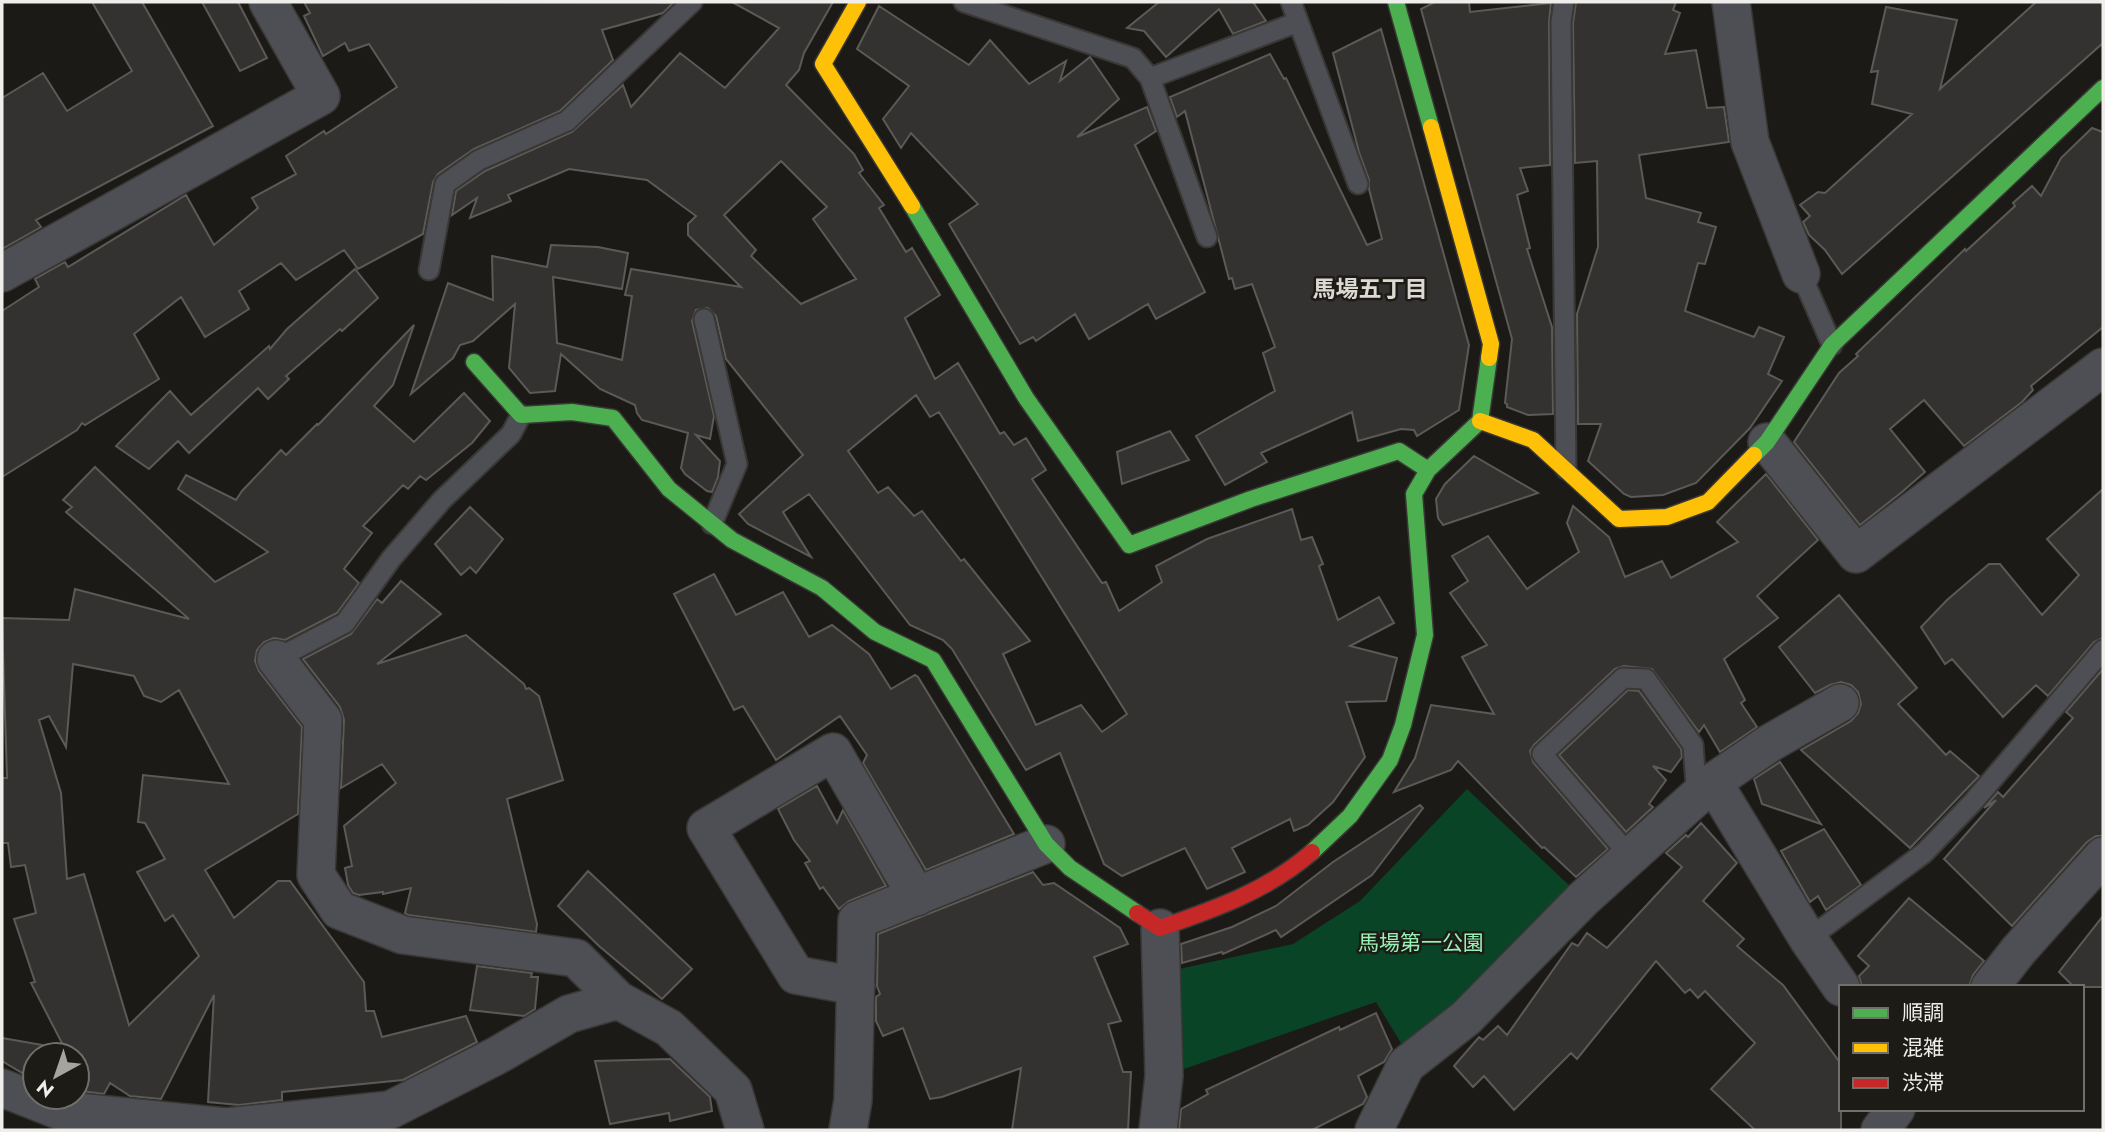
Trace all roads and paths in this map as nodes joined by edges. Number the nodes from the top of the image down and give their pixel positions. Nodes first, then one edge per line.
1 (268, 2) edge
2 (692, 2) edge
3 (858, 2) edge
4 (964, 2) edge
5 (1291, 2) edge
6 (1396, 2) edge
7 (1564, 2) edge
8 (1731, 2) edge
9 (1298, 22) junction
10 (1150, 78) junction
11 (2103, 88) edge
12 (1359, 184) dead end
13 (1207, 237) dead end
14 (429, 270) dead end
15 (2, 273) edge
16 (1801, 274) joint
17 (704, 319) dead end
18 (1832, 345) junction
19 (474, 362) dead end
20 (2103, 367) edge
21 (521, 415) junction
22 (1480, 421) junction
23 (1767, 442) junction
24 (1566, 469) junction
25 (1428, 470) junction
26 (712, 524) junction
27 (2103, 650) edge
28 (275, 659) joint
29 (1840, 703) dead end
30 (1705, 789) junction
31 (1046, 844) junction
32 (2103, 856) edge
33 (1631, 857) junction
34 (917, 897) junction
35 (1160, 928) junction
36 (1808, 939) junction
37 (1840, 985) edge
38 (1992, 985) edge
39 (856, 986) junction
40 (618, 1000) junction
41 (2, 1088) edge
42 (1894, 1111) edge
43 (745, 1130) edge
44 (848, 1130) edge
45 (1158, 1130) edge
46 (1374, 1130) edge
47 (1880, 1130) edge

1 - 15 street
2 - 14 lane
3 - 25 street
4 - 10 lane
5 - 9 lane
6 - 22 street
7 - 24 lane
8 - 16 street
9 - 10 lane
9 - 12 lane
10 - 13 lane
11 - 18 street
16 - 18 lane
17 - 26 lane
18 - 23 street
19 - 21 street
20 - 23 street
21 - 26 street
21 - 28 lane
22 - 24 street
22 - 25 street
23 - 24 street
25 - 35 street
26 - 31 street
27 - 36 lane
28 - 40 street
29 - 30 street
30 - 33 street
30 - 33 lane
30 - 36 street
31 - 34 street
31 - 35 street
32 - 38 street
33 - 46 street
34 - 39 street
34 - 39 street
35 - 45 street
36 - 37 street
39 - 44 street
40 - 41 street
40 - 43 street
42 - 47 street

